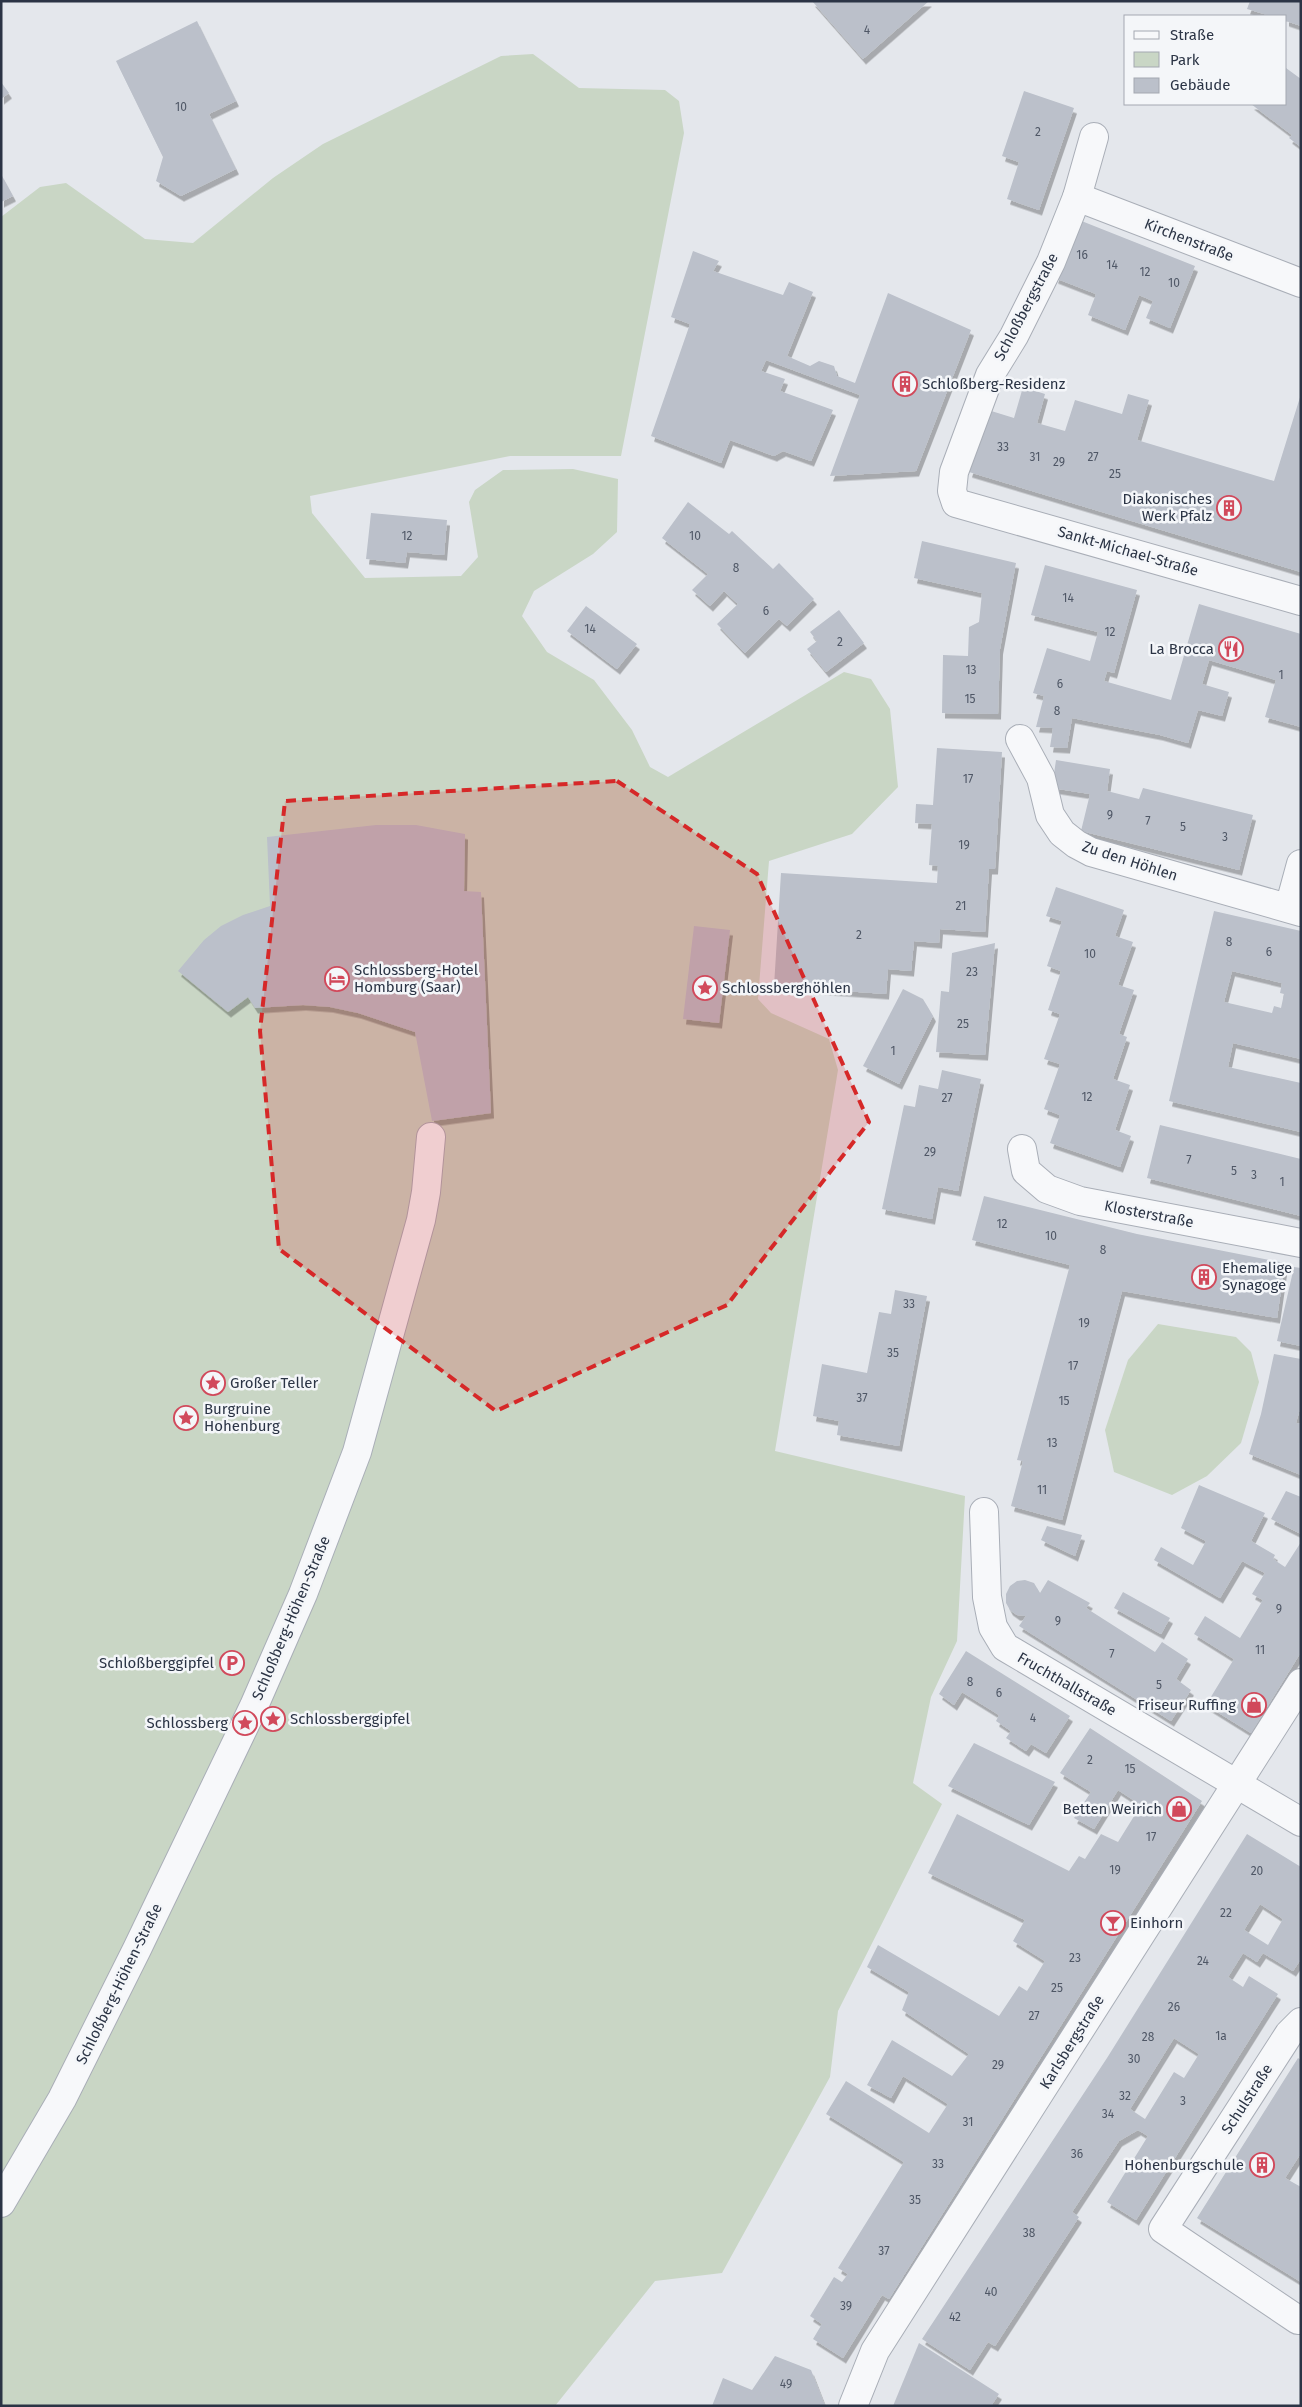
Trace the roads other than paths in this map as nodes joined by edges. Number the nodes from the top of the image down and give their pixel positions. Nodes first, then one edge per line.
1 (1094, 137) dead end
2 (1077, 197) junction
3 (1301, 283) edge
4 (956, 503) joint
5 (1301, 600) edge
6 (1020, 739) dead end
7 (1301, 864) edge
8 (1295, 910) edge
9 (431, 1137) dead end
10 (1022, 1149) dead end
11 (1301, 1243) edge
12 (984, 1512) dead end
13 (1301, 1683) edge
14 (1237, 1783) junction
15 (1301, 1822) edge
16 (1301, 2022) edge
17 (11, 2163) edge
18 (1, 2203) edge
19 (1298, 2320) dead end
20 (853, 2406) edge

1 - 2 street, Schloßbergstraße
2 - 3 street, Kirchenstraße
2 - 4 street, Schloßbergstraße
4 - 5 street, Sankt-Michael-Straße
6 - 8 street, Zu den Höhlen
7 - 8 street
9 - 17 street, Schloßberg-Höhen-Straße
10 - 11 street, Klosterstraße
12 - 14 street, Fruchthallstraße
13 - 14 street, Karlsbergstraße
14 - 15 street, Fruchthallstraße
14 - 20 street, Karlsbergstraße
16 - 19 street, Schulstraße
17 - 18 street, Schloßberg-Höhen-Straße

